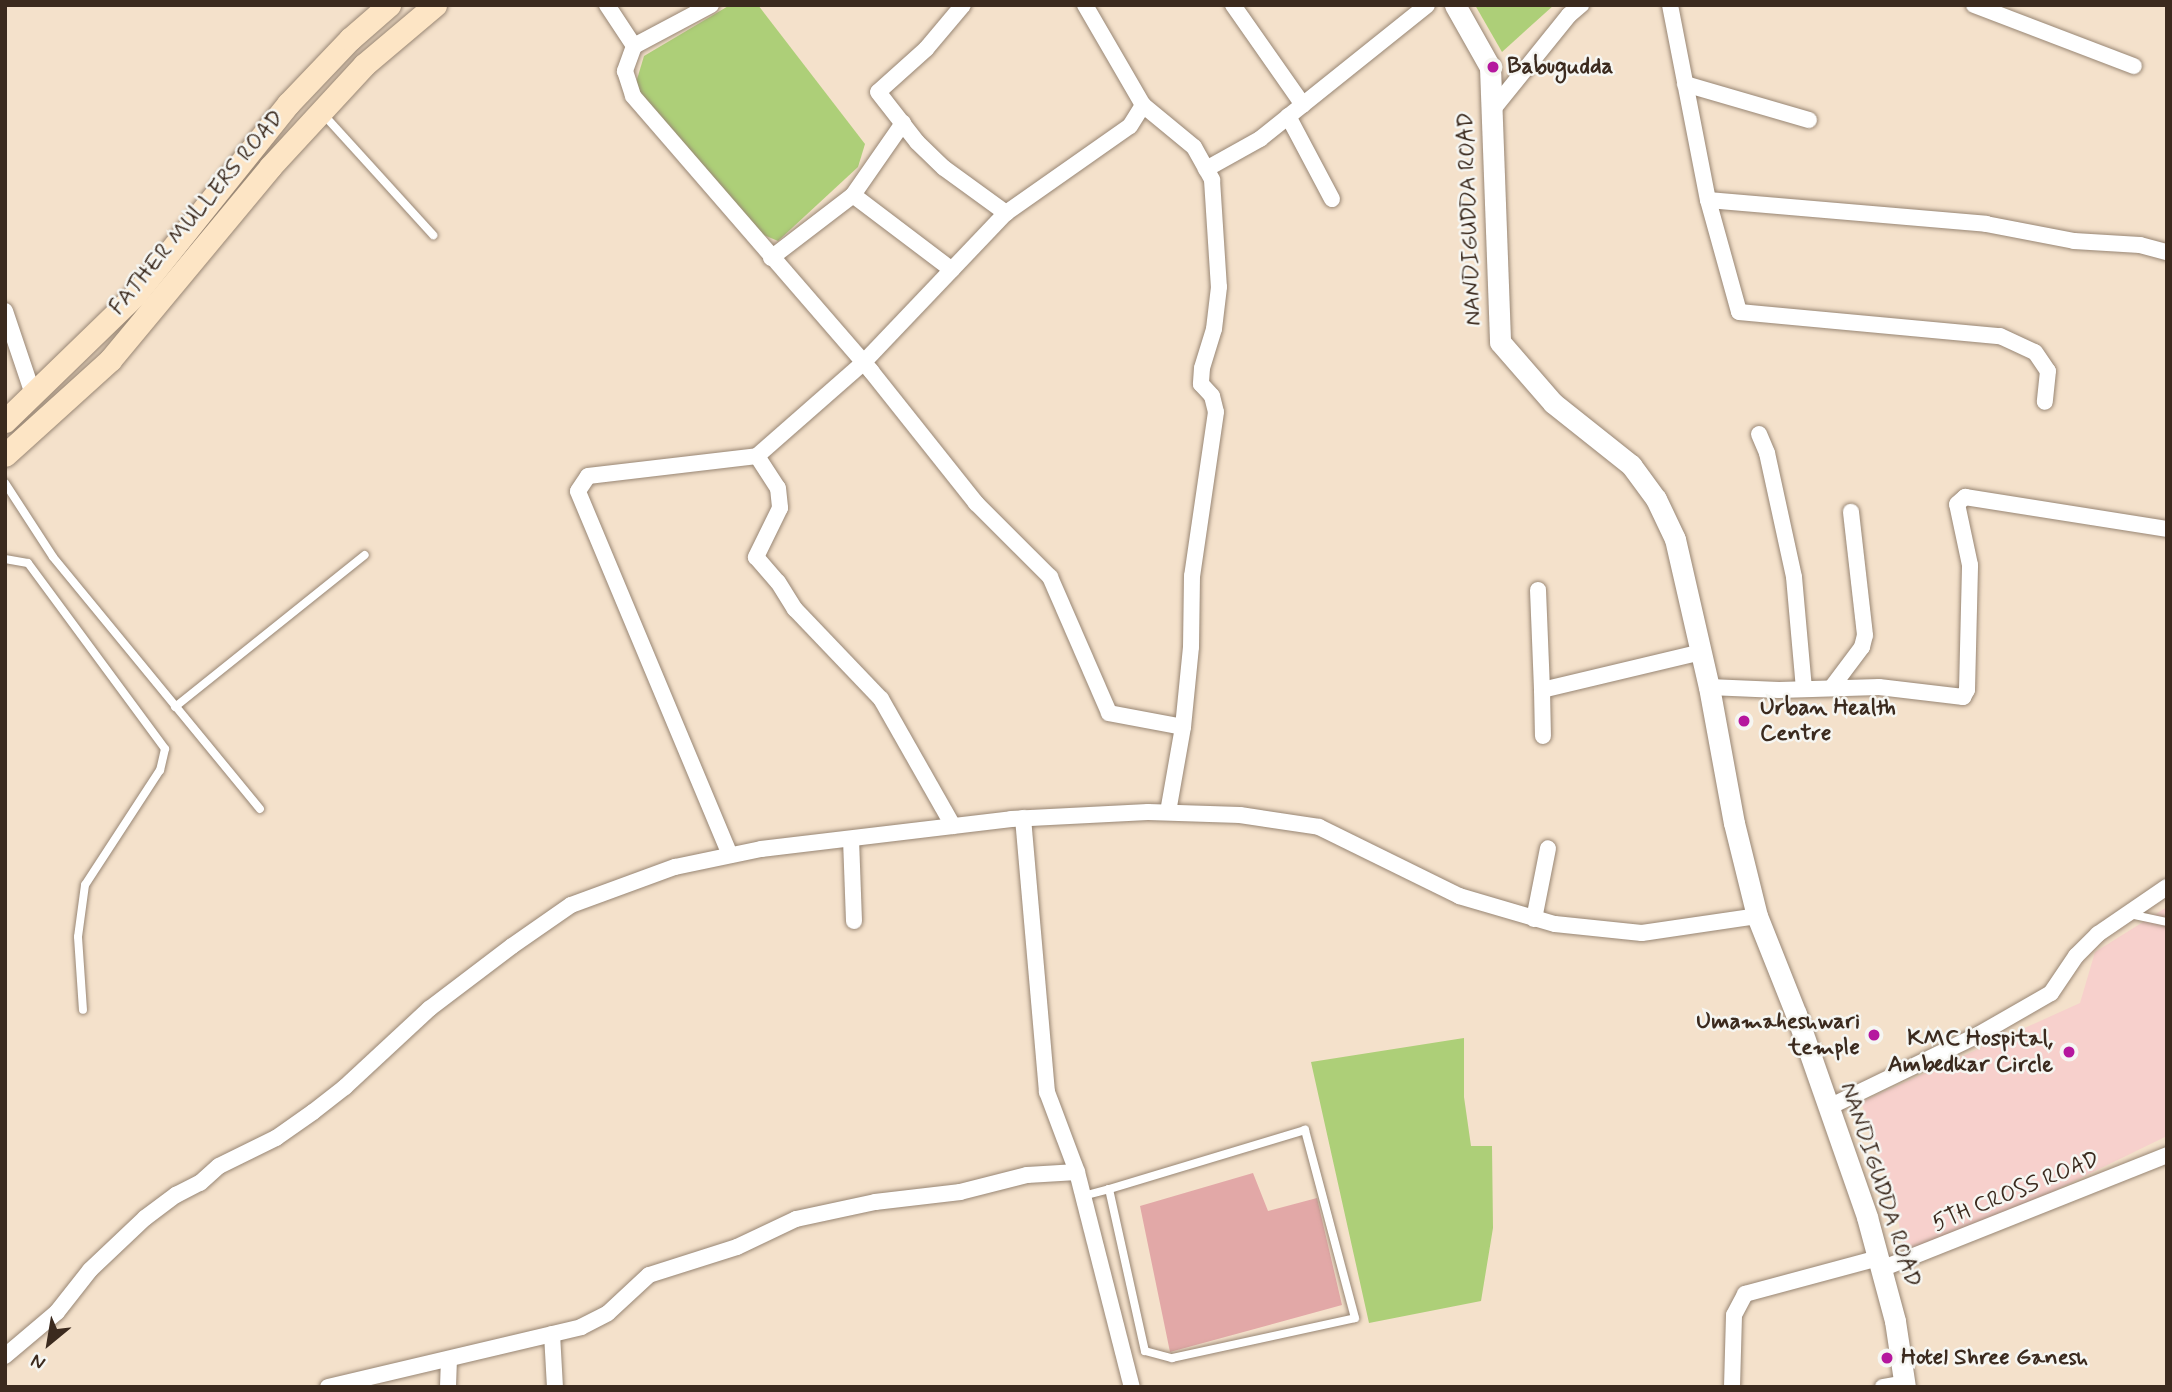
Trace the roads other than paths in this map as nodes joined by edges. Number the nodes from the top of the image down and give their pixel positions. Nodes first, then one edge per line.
1 (389, 5) edge
2 (435, 5) edge
3 (607, 5) edge
4 (711, 5) edge
5 (963, 5) edge
6 (1086, 5) edge
7 (1233, 5) edge
8 (1427, 5) edge
9 (1455, 5) edge
10 (1581, 5) edge
11 (1670, 5) edge
12 (1974, 5) edge
13 (634, 46) junction
14 (2134, 66) dead end
15 (1685, 84) junction
16 (1143, 105) junction
17 (1303, 105) junction
18 (1494, 108) junction
19 (320, 112) junction
20 (1289, 116) junction
21 (1809, 120) dead end
22 (903, 123) junction
23 (1206, 169) junction
24 (853, 195) junction
25 (1332, 198) dead end
26 (1708, 200) junction
27 (1006, 213) junction
28 (433, 235) dead end
29 (2167, 252) edge
30 (771, 258) junction
31 (952, 270) junction
32 (5, 311) edge
33 (863, 363) junction
34 (33, 394) junction
35 (2046, 402) dead end
36 (5, 421) edge
37 (1759, 433) dead end
38 (10, 442) edge
39 (757, 456) junction
40 (5, 483) edge
41 (1851, 512) dead end
42 (2166, 529) edge
43 (365, 555) dead end
44 (5, 559) edge
45 (1538, 590) dead end
46 (1701, 652) junction
47 (1709, 687) junction
48 (1832, 687) junction
49 (1804, 689) junction
50 (1542, 690) junction
51 (175, 707) junction
52 (1183, 727) junction
53 (1543, 736) dead end
54 (260, 809) dead end
55 (1168, 812) junction
56 (1023, 818) junction
57 (953, 826) junction
58 (851, 839) junction
59 (1548, 849) dead end
60 (730, 855) junction
61 (2167, 887) edge
62 (2127, 914) junction
63 (1757, 916) junction
64 (1534, 919) junction
65 (854, 921) dead end
66 (2167, 922) edge
67 (83, 1010) dead end
68 (1829, 1107) junction
69 (2167, 1155) edge
70 (1077, 1172) junction
71 (1109, 1189) junction
72 (1083, 1196) junction
73 (1879, 1264) junction
74 (552, 1334) junction
75 (5, 1356) edge
76 (449, 1360) junction
77 (1905, 1385) edge
78 (328, 1387) edge
79 (448, 1387) edge
80 (555, 1387) edge
81 (1132, 1387) edge
82 (1732, 1387) edge
83 (1883, 1387) edge

1 - 34 main road, FATHER MULLERS ROAD
2 - 19 main road
3 - 13 street
4 - 13 street
5 - 22 street
6 - 16 street
7 - 17 street
8 - 17 street
9 - 18 street, NANDIGUDDA ROAD
10 - 18 street
11 - 15 street
12 - 14 street
13 - 30 street
15 - 21 street
15 - 26 street
16 - 23 street
16 - 27 street
17 - 20 street
18 - 46 street, NANDIGUDDA ROAD
19 - 28 lane
19 - 38 main road
20 - 23 street
20 - 25 street
22 - 24 street
22 - 27 street
23 - 52 street
24 - 30 street
24 - 31 street
26 - 29 street
26 - 35 street
27 - 31 street
30 - 33 street
31 - 33 street
32 - 34 street
33 - 39 street
33 - 52 street
34 - 36 main road, FATHER MULLERS ROAD
37 - 49 street
39 - 57 street
39 - 60 street
40 - 51 lane
41 - 48 street
42 - 48 street
43 - 51 lane
44 - 67 lane
45 - 50 street
46 - 47 street, NANDIGUDDA ROAD
46 - 50 street
47 - 49 street
47 - 63 street, NANDIGUDDA ROAD
48 - 49 street
50 - 53 street
51 - 54 lane
52 - 55 street
55 - 56 street
55 - 64 street
56 - 57 street
56 - 70 street
57 - 58 street
58 - 60 street
58 - 65 street
59 - 64 street
60 - 75 street
61 - 62 street
62 - 66 lane
62 - 68 street
63 - 64 street
63 - 68 street, NANDIGUDDA ROAD
68 - 73 street, NANDIGUDDA ROAD
69 - 73 street, 5TH CROSS ROAD
70 - 72 street
70 - 74 street
71 - 71 lane
71 - 72 lane
72 - 81 street
73 - 77 street, NANDIGUDDA ROAD
73 - 82 street, 5TH CROSS ROAD
74 - 76 street
74 - 80 street
76 - 78 street
76 - 79 street
77 - 83 street

